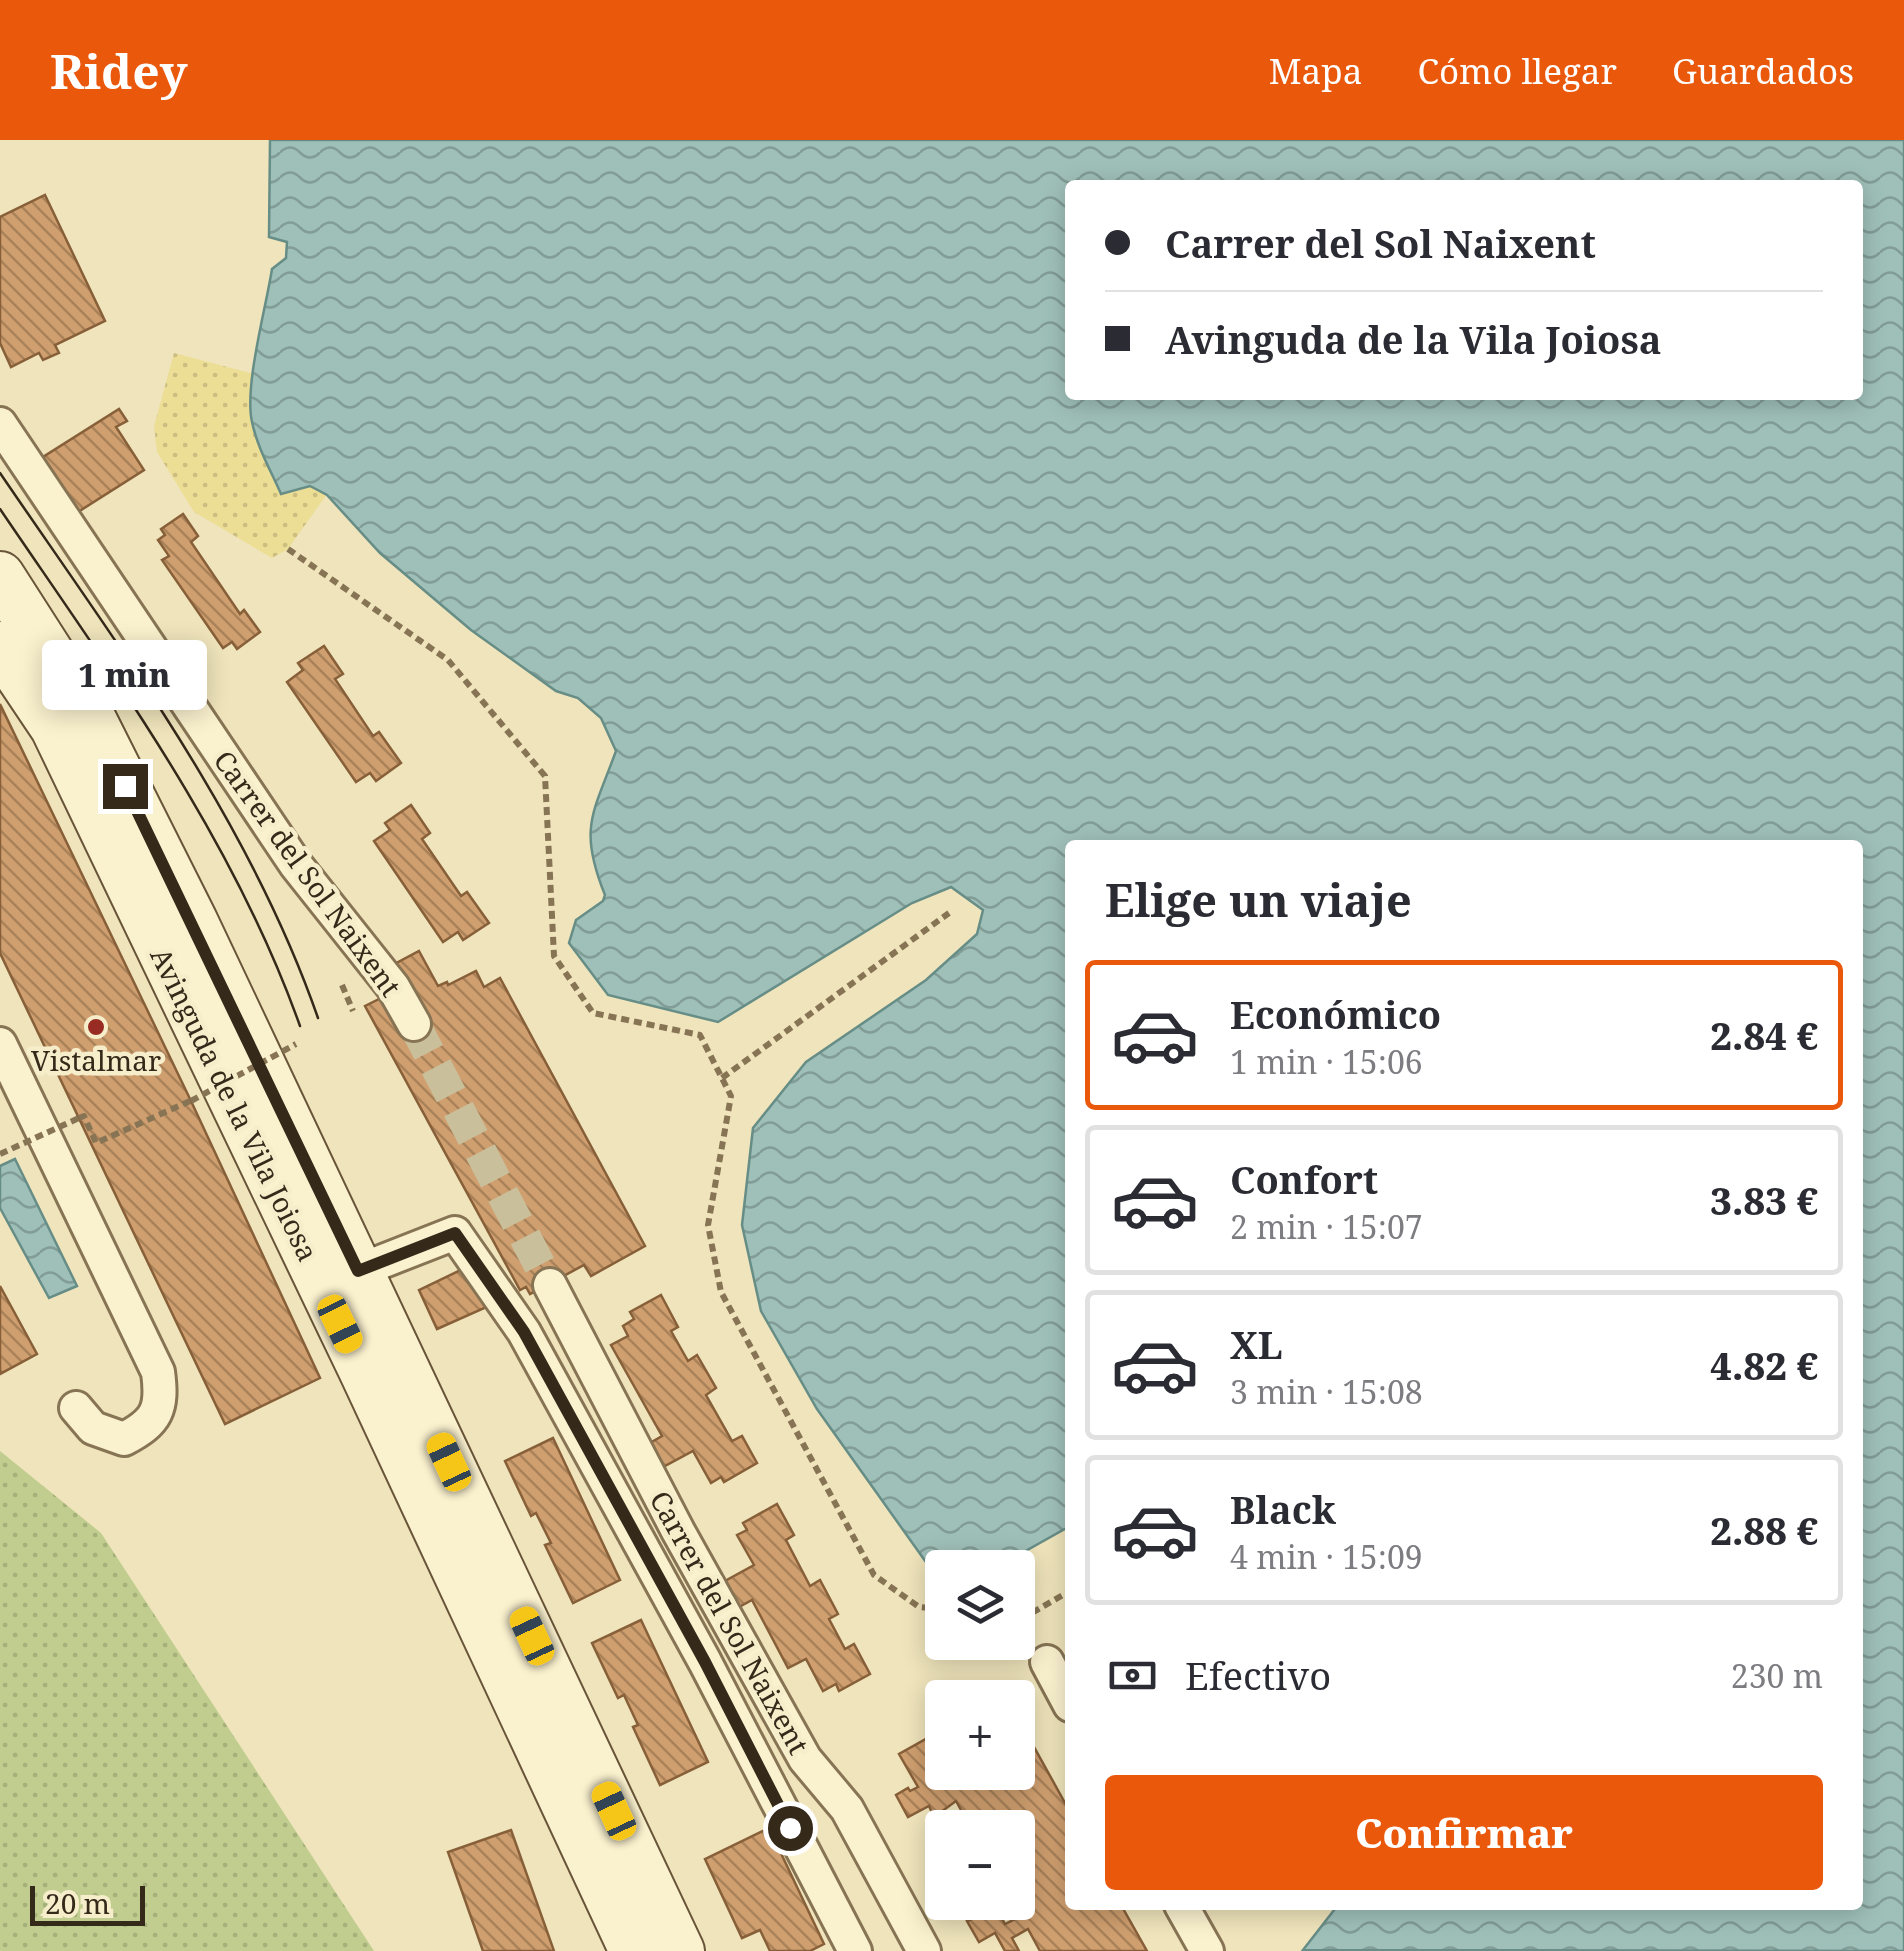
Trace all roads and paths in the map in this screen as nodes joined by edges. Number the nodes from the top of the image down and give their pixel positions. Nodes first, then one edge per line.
1 (0, 424) edge
2 (288, 549) dead end
3 (0, 576) edge
4 (0, 646) edge
5 (949, 914) dead end
6 (414, 1024) tunnel mouth
7 (309, 1036) dead end
8 (0, 1044) edge
9 (722, 1078) junction
10 (0, 1154) edge
11 (344, 1285) junction
12 (550, 1285) tunnel mouth
13 (76, 1408) dead end
14 (1065, 1594) edge
15 (925, 1608) edge
16 (1035, 1611) edge
17 (1046, 1662) dead end
18 (1065, 1695) edge
19 (1184, 1910) edge
20 (634, 1951) edge
21 (680, 1951) edge
22 (855, 1951) edge
23 (924, 1951) edge
24 (1207, 1951) edge

1 - 6 street, Carrer del Sol Naixent
2 - 9 path
3 - 11 main road, Avinguda de la Vila Joiosa
4 - 11 main road, Avinguda de la Vila Joiosa
5 - 9 path
7 - 10 path, bridge
8 - 13 street
9 - 15 path
11 - 20 main road, Avinguda de la Vila Joiosa
11 - 21 main road, Avinguda de la Vila Joiosa
11 - 22 street, Carrer del Sol Naixent
12 - 23 street, Carrer del Sol Naixent
14 - 16 path
17 - 18 street
19 - 24 street

